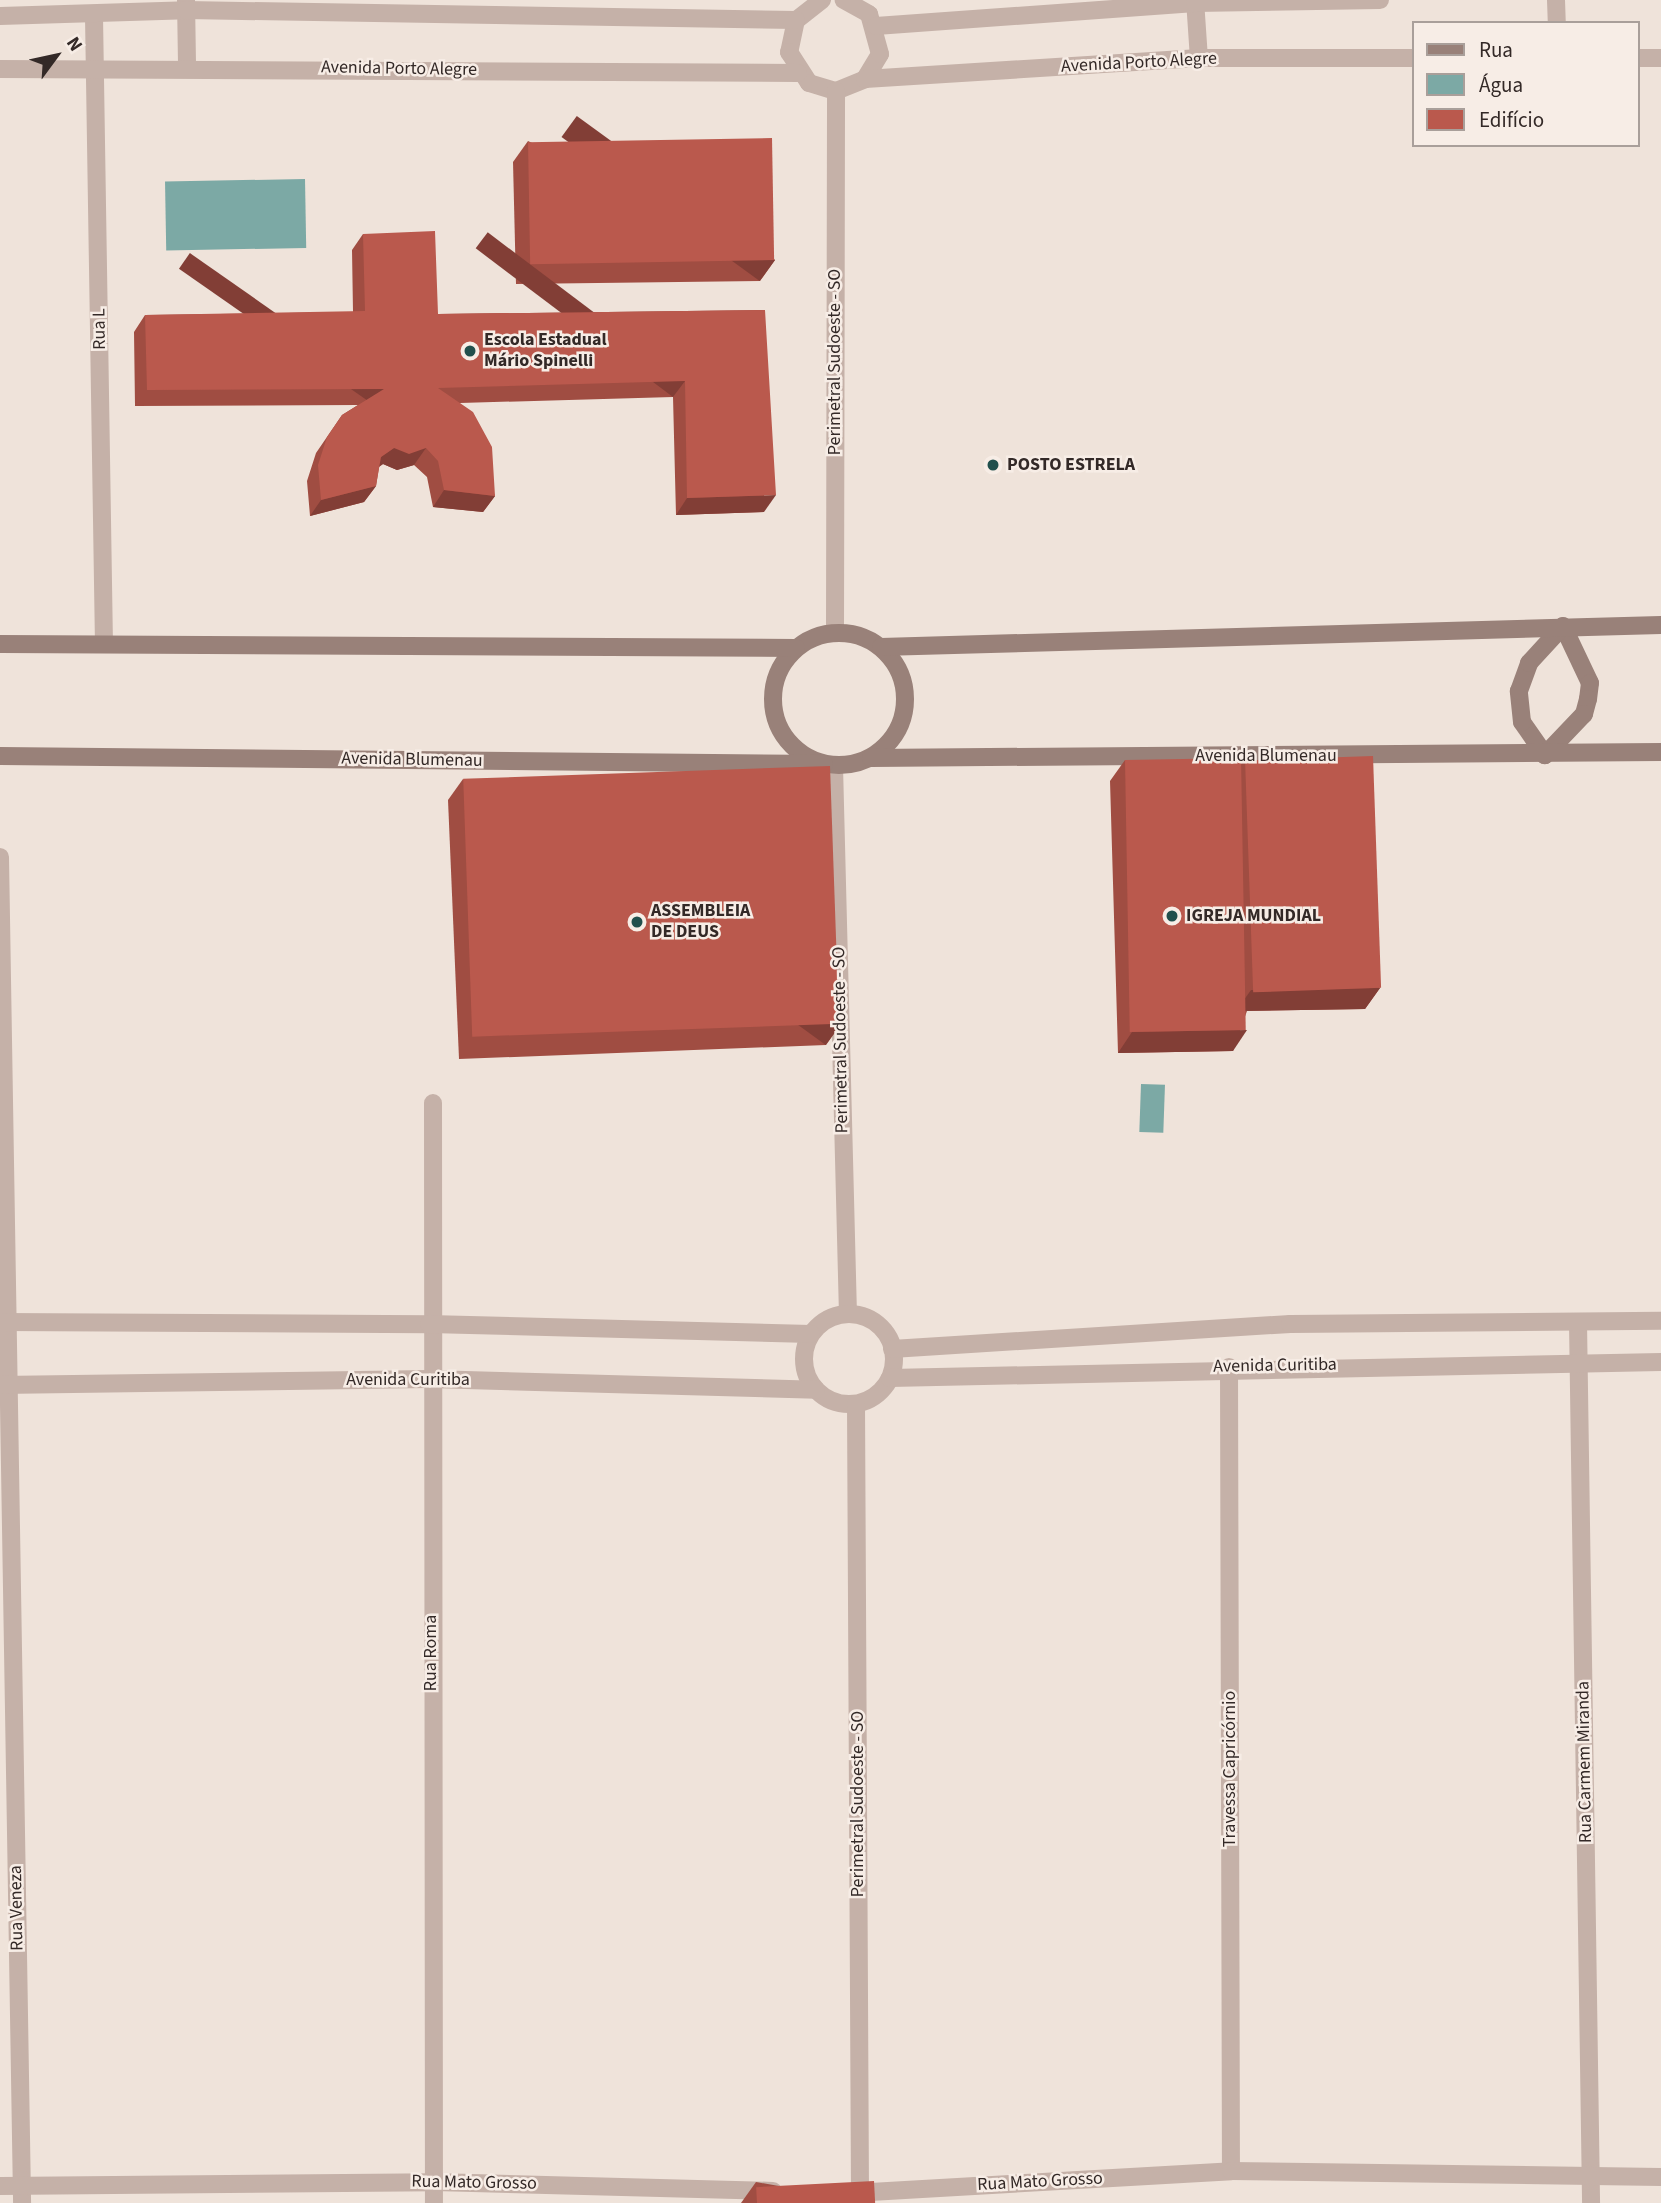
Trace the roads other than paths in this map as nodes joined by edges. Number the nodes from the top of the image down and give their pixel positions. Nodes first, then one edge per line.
1 (822, 0) edge
2 (844, 0) edge
3 (1380, 0) edge
4 (1556, 0) edge
5 (1195, 1) edge
6 (186, 5) edge
7 (0, 16) edge
8 (94, 16) junction
9 (796, 20) junction
10 (1557, 21) edge
11 (876, 26) junction
12 (1199, 58) junction
13 (1412, 58) edge
14 (1640, 58) edge
15 (1661, 58) edge
16 (187, 66) junction
17 (97, 68) junction
18 (0, 69) edge
19 (798, 73) junction
20 (865, 79) junction
21 (836, 91) junction
22 (1661, 625) edge
23 (1563, 626) junction
24 (835, 633) junction
25 (0, 643) edge
26 (104, 643) junction
27 (881, 647) junction
28 (796, 648) junction
29 (1661, 752) edge
30 (1545, 755) junction
31 (0, 756) edge
32 (871, 758) junction
33 (829, 765) junction
34 (0, 857) edge
35 (433, 1103) dead end
36 (848, 1314) junction
37 (1661, 1321) edge
38 (3, 1322) edge
39 (1578, 1322) junction
40 (429, 1324) junction
41 (811, 1334) junction
42 (892, 1349) junction
43 (1578, 1360) junction
44 (1661, 1362) edge
45 (1229, 1367) junction
46 (429, 1378) junction
47 (890, 1378) junction
48 (5, 1385) edge
49 (816, 1390) junction
50 (856, 1404) junction
51 (1231, 2171) junction
52 (1661, 2177) edge
53 (1591, 2178) junction
54 (434, 2182) junction
55 (0, 2186) edge
56 (791, 2191) edge
57 (832, 2192) edge
58 (22, 2194) edge
59 (860, 2198) edge
60 (435, 2203) edge
61 (1591, 2203) edge

1 - 9 street
2 - 11 street
3 - 5 street
4 - 10 street
5 - 11 street
5 - 12 street
6 - 8 street
6 - 9 street
6 - 16 street
7 - 8 street
8 - 17 street, Rua L
9 - 19 street
11 - 20 street
12 - 13 street, Avenida Porto Alegre
12 - 20 street, Avenida Porto Alegre
14 - 15 street
16 - 17 street, Avenida Porto Alegre
16 - 19 street, Avenida Porto Alegre
17 - 18 street, Avenida Porto Alegre
17 - 26 street, Rua L
19 - 21 street
20 - 21 street
21 - 24 street, Perimetral Sudoeste - SO
22 - 23 main road
23 - 27 main road
23 - 30 main road
23 - 30 main road
24 - 27 main road
24 - 28 main road
25 - 26 main road
26 - 28 main road
27 - 32 main road
28 - 33 main road
29 - 30 main road, Avenida Blumenau
30 - 32 main road, Avenida Blumenau
31 - 33 main road, Avenida Blumenau
32 - 33 main road
33 - 36 street, Perimetral Sudoeste - SO
34 - 38 street, Rua Veneza
35 - 40 street, Rua Roma
36 - 41 street
36 - 42 street
37 - 39 street
38 - 40 street
38 - 48 street, Rua Veneza
39 - 42 street
39 - 43 street, Rua Carmem Miranda
40 - 41 street
40 - 46 street, Rua Roma
41 - 49 street
42 - 47 street
43 - 44 street, Avenida Curitiba
43 - 45 street, Avenida Curitiba
43 - 53 street, Rua Carmem Miranda
45 - 47 street, Avenida Curitiba
45 - 51 street, Travessa Capricórnio
46 - 48 street, Avenida Curitiba
46 - 49 street, Avenida Curitiba
46 - 54 street, Rua Roma
47 - 50 street
48 - 58 street, Rua Veneza
49 - 50 street
50 - 59 street, Perimetral Sudoeste - SO
51 - 53 street, Rua Mato Grosso
51 - 59 street, Rua Mato Grosso
52 - 53 street, Rua Mato Grosso
53 - 61 street, Rua Carmem Miranda
54 - 56 street, Rua Mato Grosso
54 - 58 street, Rua Mato Grosso
54 - 60 street, Rua Roma
55 - 58 street, Rua Mato Grosso
57 - 59 street, Rua Mato Grosso

